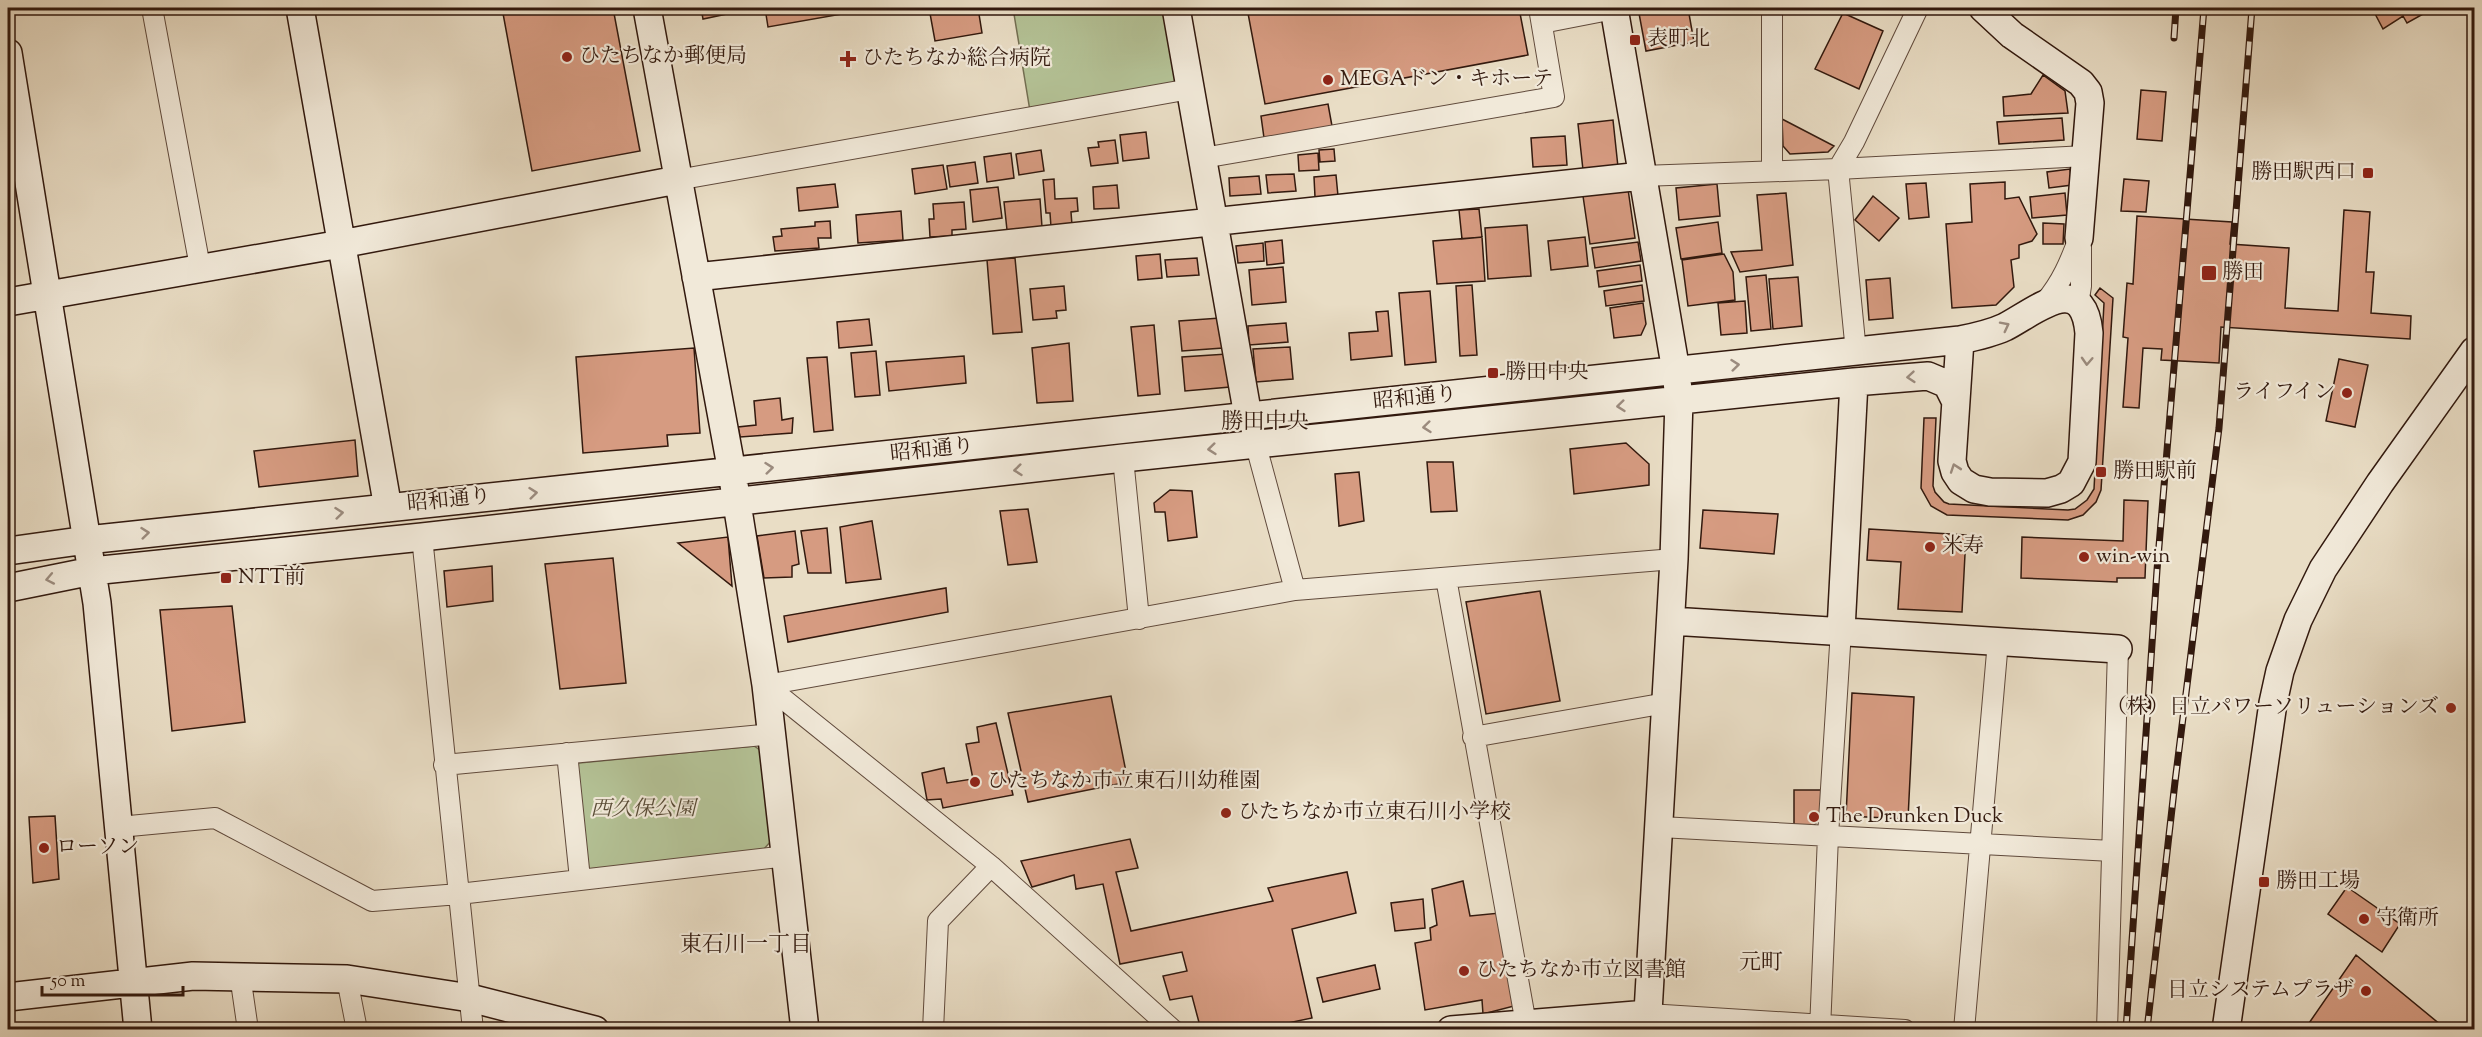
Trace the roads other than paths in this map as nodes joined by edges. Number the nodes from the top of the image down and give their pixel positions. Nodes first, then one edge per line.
1 (152, 8) edge
2 (300, 8) edge
3 (647, 8) edge
4 (1176, 8) edge
5 (1614, 8) edge
6 (1772, 8) edge
7 (1918, 8) edge
8 (1983, 8) edge
9 (1540, 15) edge
10 (8, 53) edge
11 (1190, 89) junction
12 (2086, 156) junction
13 (1203, 158) junction
14 (1838, 169) junction
15 (1772, 170) junction
16 (1642, 176) junction
17 (677, 180) junction
18 (1214, 222) junction
19 (2079, 238) junction
20 (341, 244) junction
21 (200, 267) junction
22 (696, 277) junction
23 (48, 295) junction
24 (8, 302) edge
25 (2045, 302) junction
26 (2078, 305) junction
27 (1960, 340) junction
28 (2475, 351) edge
29 (1856, 352) junction
30 (1676, 371) junction
31 (1854, 382) junction
32 (1679, 400) junction
33 (1954, 400) junction
34 (1248, 416) junction
35 (1256, 445) junction
36 (1123, 458) junction
37 (732, 472) junction
38 (737, 501) junction
39 (388, 508) junction
40 (422, 537) junction
41 (87, 540) junction
42 (8, 551) edge
43 (1674, 559) junction
44 (92, 571) junction
45 (1446, 578) junction
46 (8, 588) edge
47 (1295, 590) junction
48 (1139, 619) junction
49 (1671, 621) junction
50 (1841, 630) junction
51 (1998, 640) junction
52 (2118, 649) joint
53 (766, 685) junction
54 (1666, 703) junction
55 (773, 734) junction
56 (1473, 737) junction
57 (567, 753) junction
58 (444, 765) junction
59 (119, 827) junction
60 (1660, 827) junction
61 (1828, 836) junction
62 (1981, 846) junction
63 (2112, 851) junction
64 (787, 856) junction
65 (991, 866) junction
66 (580, 879) junction
67 (459, 894) junction
68 (240, 975) junction
69 (347, 979) junction
70 (134, 982) junction
71 (8, 997) edge
72 (470, 998) junction
73 (1648, 1022) edge
74 (1533, 1027) edge
75 (1820, 1027) edge
76 (138, 1029) edge
77 (248, 1029) edge
78 (357, 1029) edge
79 (473, 1029) edge
80 (595, 1029) edge
81 (805, 1029) edge
82 (933, 1029) edge
83 (1173, 1029) edge
84 (1451, 1029) edge
85 (1905, 1029) edge
86 (1964, 1029) edge
87 (2107, 1029) edge
88 (2226, 1029) edge

1 - 21 street
2 - 20 street
3 - 17 street
4 - 11 street
5 - 9 street
5 - 16 street
6 - 15 street
7 - 14 street
8 - 12 street
9 - 13 street
10 - 23 street
11 - 13 street
11 - 17 street
12 - 14 street
12 - 19 street
13 - 18 street
14 - 15 street
14 - 29 street
15 - 16 street
16 - 18 street
16 - 30 street
17 - 20 street
17 - 22 street
18 - 22 street
18 - 34 street
19 - 25 street
19 - 26 street
20 - 21 street
20 - 39 street
21 - 23 street
22 - 37 street
23 - 24 street
23 - 41 street
25 - 26 street
27 -> 25 street, 昭和通り
26 -> 33 street
27 - 29 street, 昭和通り
27 - 33 street
28 - 88 street
30 -> 29 street, 昭和通り
30 - 32 street
30 - 34 street, 昭和通り
31 - 32 street, 昭和通り
33 -> 31 street, 昭和通り
31 - 50 street
32 -> 35 street, 昭和通り
32 - 43 street
34 - 35 street
37 -> 34 street, 昭和通り
35 -> 36 street, 昭和通り
35 - 47 street
36 -> 38 street, 昭和通り
36 - 48 street
37 - 38 street
39 -> 37 street, 昭和通り
38 - 40 street, 昭和通り
38 - 53 street
41 -> 39 street, 昭和通り
40 - 44 street, 昭和通り
40 - 58 street
41 - 42 street, 昭和通り
41 - 44 street
43 - 45 street
43 - 49 street
44 -> 46 street, 昭和通り
44 - 59 street
45 - 47 street
45 - 56 street
47 - 48 street
48 - 53 street
49 - 50 street
49 - 54 street
50 - 51 street
50 - 61 street
51 - 52 street
51 - 62 street
52 - 63 street
53 - 55 street
53 - 65 street
54 - 56 street
54 - 60 street
55 - 57 street
55 - 64 street
56 - 74 street
57 - 58 street
57 - 66 street
58 - 67 street
59 - 67 street
59 - 70 street
60 - 61 street
60 - 73 street
61 - 62 street
61 - 75 street
62 - 63 street
62 - 86 street
63 - 87 street
64 - 66 street
64 - 81 street
65 - 82 street
65 - 83 street
66 - 67 street
67 - 72 street
68 - 69 street
68 - 70 street
68 - 77 street
69 - 72 street
69 - 78 street
70 - 71 street
70 - 76 street
72 - 79 street
72 - 80 street
73 - 74 street
73 - 75 street
74 - 84 street
75 - 85 street

